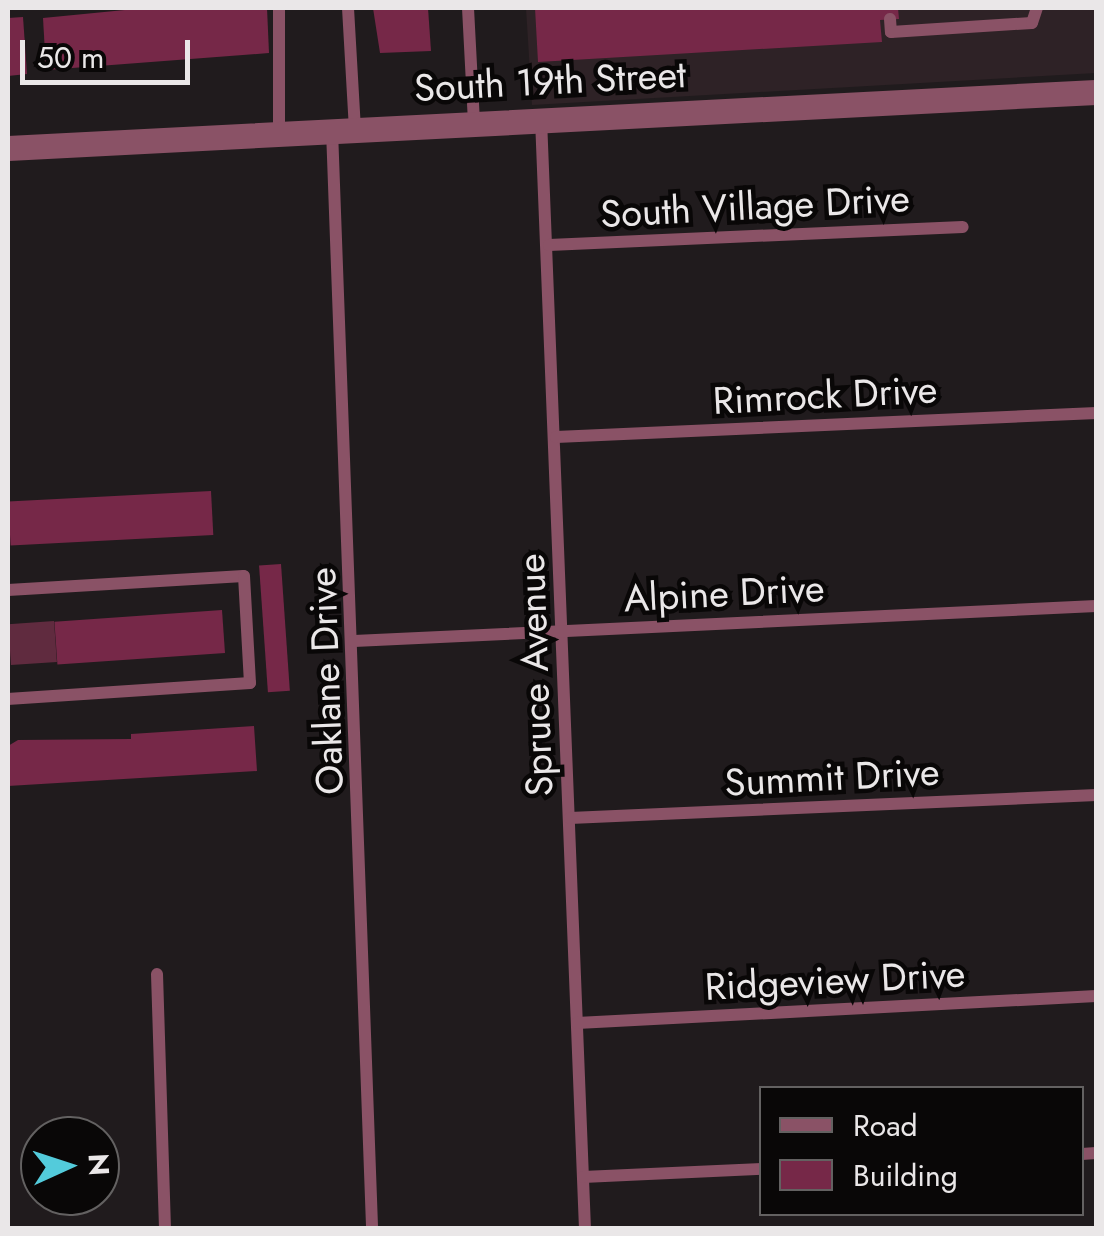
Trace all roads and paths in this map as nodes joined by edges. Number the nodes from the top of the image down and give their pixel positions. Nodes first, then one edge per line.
1 (279, 8) edge
2 (348, 8) edge
3 (468, 8) edge
4 (1037, 8) edge
5 (894, 25) dead end
6 (1096, 92) edge
7 (540, 119) junction
8 (474, 122) junction
9 (344, 130) junction
10 (279, 133) junction
11 (8, 148) edge
12 (963, 227) dead end
13 (550, 246) junction
14 (1096, 414) edge
15 (556, 437) junction
16 (8, 590) edge
17 (1096, 606) edge
18 (563, 631) junction
19 (354, 641) junction
20 (8, 699) edge
21 (1096, 795) edge
22 (570, 818) junction
23 (156, 974) dead end
24 (1096, 996) edge
25 (578, 1024) junction
26 (759, 1169) edge
27 (583, 1177) junction
28 (165, 1228) edge
29 (372, 1228) edge
30 (585, 1228) edge

1 - 10 lane
2 - 9 lane, Oaklane Drive
3 - 8 lane
4 - 5 lane
6 - 7 street, South 19th Street
7 - 8 street, South 19th Street
7 - 13 lane, Spruce Avenue
8 - 9 street, South 19th Street
9 - 10 street, South 19th Street
9 - 19 lane, Oaklane Drive
10 - 11 street, South 19th Street
12 - 13 lane, South Village Drive
13 - 15 lane, Spruce Avenue
14 - 15 lane, Rimrock Drive
15 - 18 lane, Spruce Avenue
16 - 20 lane
17 - 18 lane, Alpine Drive
18 - 19 lane, Alpine Drive
18 - 22 lane, Spruce Avenue
19 - 29 lane, Oaklane Drive
21 - 22 lane, Summit Drive
22 - 25 lane, Spruce Avenue
23 - 28 lane
24 - 25 lane, Ridgeview Drive
25 - 27 lane, Spruce Avenue
26 - 27 lane
27 - 30 lane, Spruce Avenue

